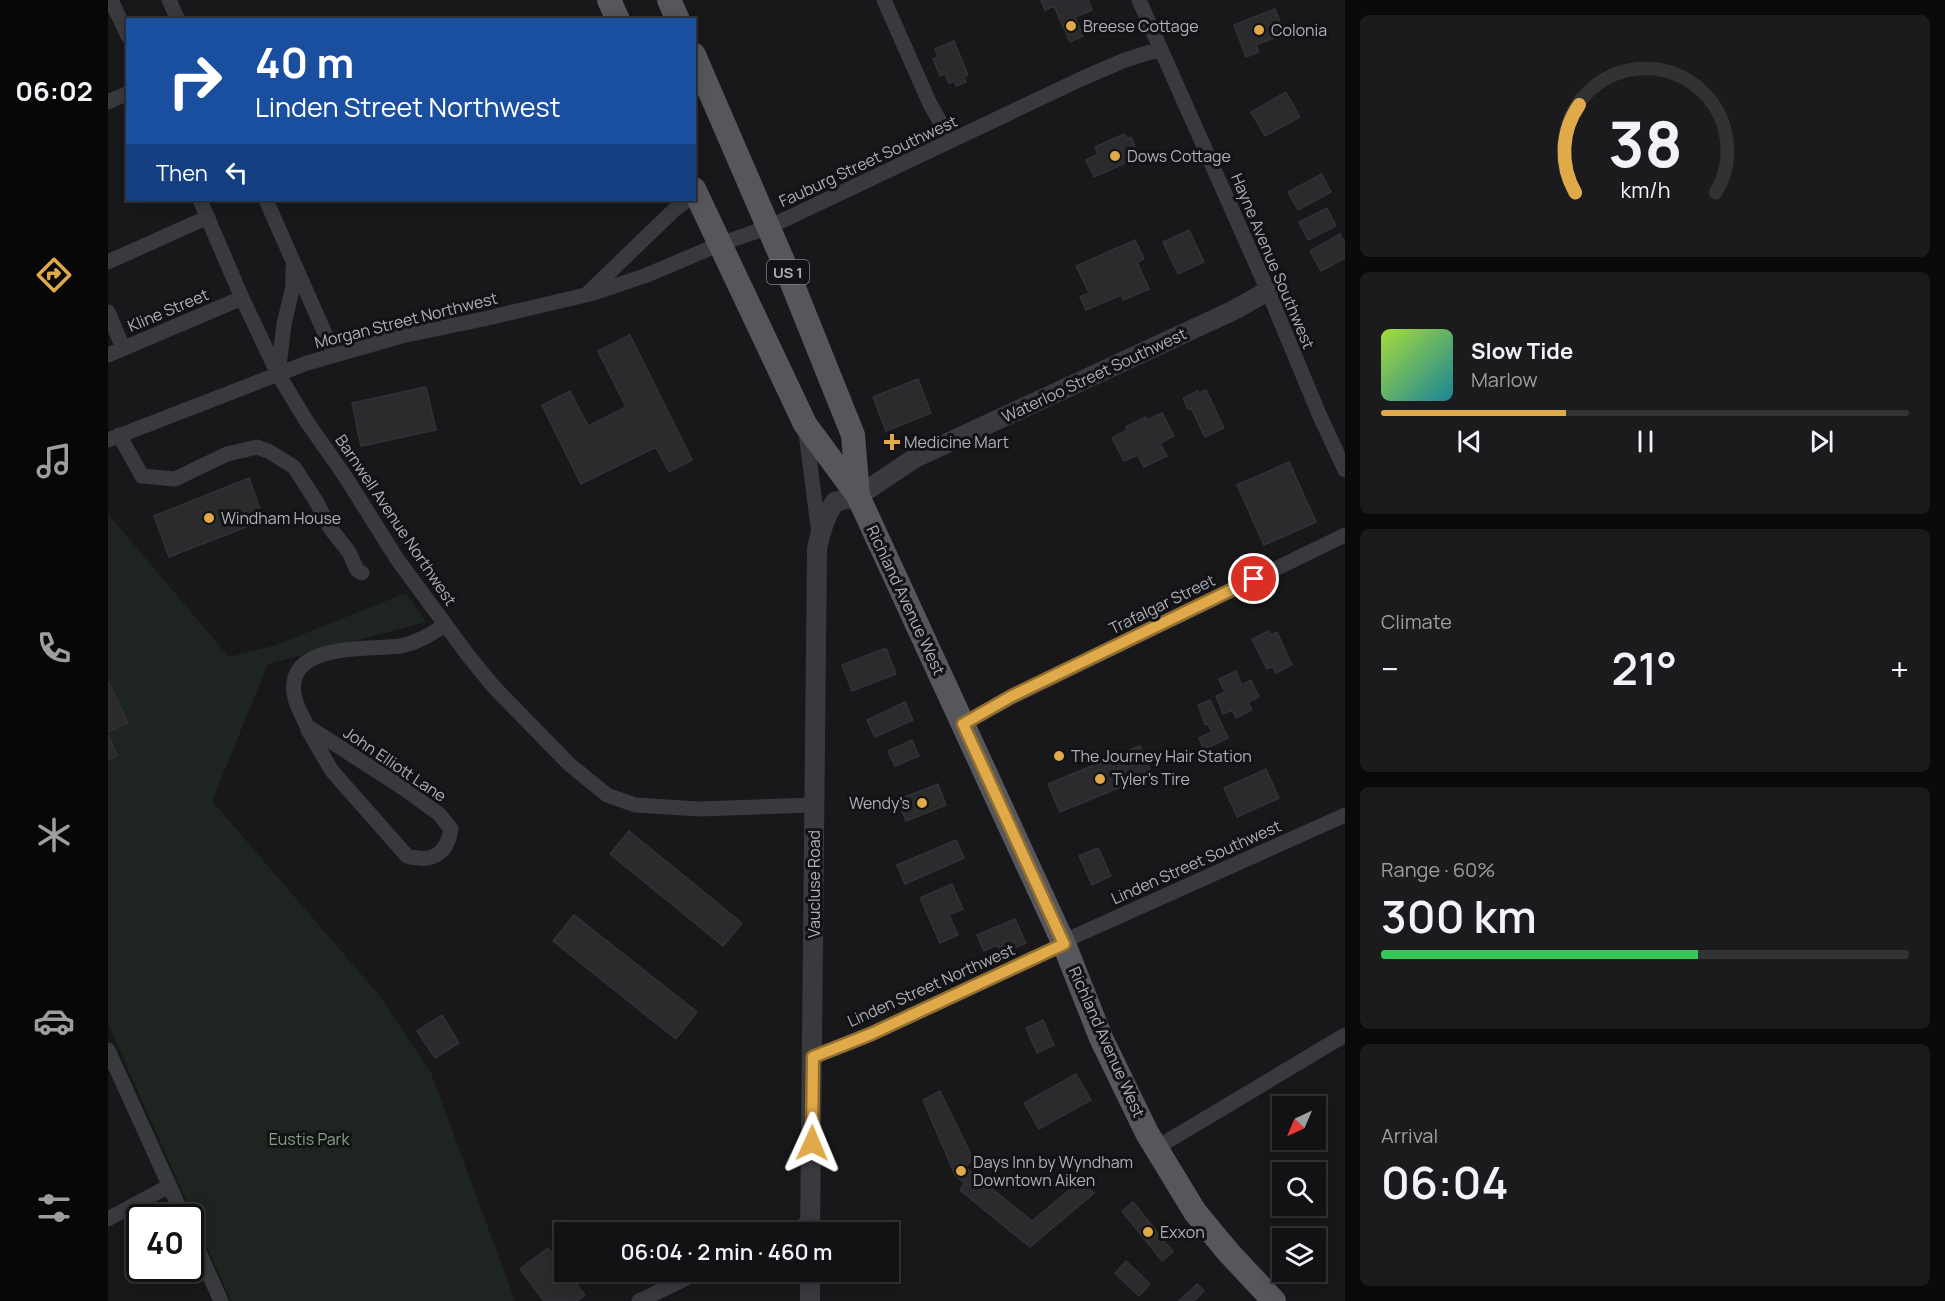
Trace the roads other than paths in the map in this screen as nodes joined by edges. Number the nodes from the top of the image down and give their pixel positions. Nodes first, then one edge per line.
1 (111, 0) edge
2 (169, 0) edge
3 (609, 0) edge
4 (669, 0) edge
5 (884, 0) edge
6 (1139, 0) edge
7 (177, 18) edge
8 (617, 18) edge
9 (677, 18) edge
10 (126, 32) edge
11 (1160, 49) junction
12 (696, 60) edge
13 (126, 94) edge
14 (108, 102) edge
15 (951, 141) junction
16 (696, 200) edge
17 (200, 201) edge
18 (266, 201) edge
19 (685, 201) edge
20 (208, 217) junction
21 (769, 227) junction
22 (720, 244) junction
23 (289, 249) junction
24 (108, 262) edge
25 (1268, 291) junction
26 (586, 295) junction
27 (242, 298) junction
28 (108, 312) edge
29 (123, 348) junction
30 (334, 354) junction
31 (108, 355) edge
32 (278, 374) junction
33 (838, 397) junction
34 (803, 420) junction
35 (113, 438) edge
36 (1345, 470) edge
37 (858, 496) junction
38 (1345, 535) edge
39 (820, 536) junction
40 (362, 573) dead end
41 (445, 625) junction
42 (963, 724) junction
43 (307, 726) junction
44 (813, 805) junction
45 (1345, 814) edge
46 (1064, 944) junction
47 (1343, 1039) edge
48 (108, 1050) edge
49 (813, 1057) junction
50 (1156, 1148) junction
51 (169, 1186) junction
52 (177, 1204) edge
53 (108, 1219) edge
54 (810, 1222) edge
55 (204, 1263) edge
56 (678, 1282) edge
57 (810, 1282) edge
58 (221, 1301) edge
59 (639, 1301) edge
60 (810, 1301) edge
61 (1275, 1301) edge

1 - 10 street
2 - 7 street
3 - 8 main road
4 - 9 main road
5 - 15 street
6 - 11 street, Hayne Avenue Southwest
11 - 15 street, Fauburg Street Southwest
11 - 25 street, Hayne Avenue Southwest
12 - 21 main road, Richland Avenue West / US 1
13 - 14 street
15 - 21 street, Fauburg Street Southwest
16 - 22 main road, Richland Avenue West / US 1
17 - 20 street, Barnwell Avenue Northwest
18 - 23 street
19 - 26 street
20 - 24 street
20 - 27 street, Barnwell Avenue Northwest
21 - 22 street, Fauburg Street Southwest
21 - 33 main road, Richland Avenue West / US 1
22 - 26 street, Fauburg Street Southwest
22 - 34 main road, Richland Avenue West / US 1
23 - 30 street
23 - 32 street
25 - 36 street, Hayne Avenue Southwest
25 - 37 street, Waterloo Street Southwest
26 - 30 street, Morgan Street Northwest
27 - 29 street, Kline Street
27 - 32 street, Barnwell Avenue Northwest
28 - 29 street
29 - 31 street, Kline Street
30 - 32 street, Morgan Street Northwest
32 - 35 street, Morgan Street Northwest
32 - 41 street, Barnwell Avenue Northwest
33 - 34 main road
33 - 37 main road, Richland Avenue West / US 1
34 - 37 main road, Richland Avenue West / US 1
34 - 39 street
35 - 40 street
37 - 39 street, Waterloo Street Southwest
37 - 42 main road, Richland Avenue West / US 1
38 - 42 street, Trafalgar Street
39 - 44 street, Vaucluse Road
41 - 43 street, John Elliott Lane
41 - 44 street, Barnwell Avenue Northwest
42 - 46 main road, Richland Avenue West / US 1
43 - 43 street, John Elliott Lane
44 - 49 street, Vaucluse Road
45 - 46 street, Linden Street Southwest
46 - 49 street, Linden Street Northwest
46 - 50 main road, Richland Avenue West / US 1
47 - 50 street
48 - 51 street
49 - 54 street, Vaucluse Road
50 - 61 main road, Richland Avenue West / US 1
51 - 52 street
51 - 53 street
55 - 58 street
56 - 59 street
57 - 60 street

